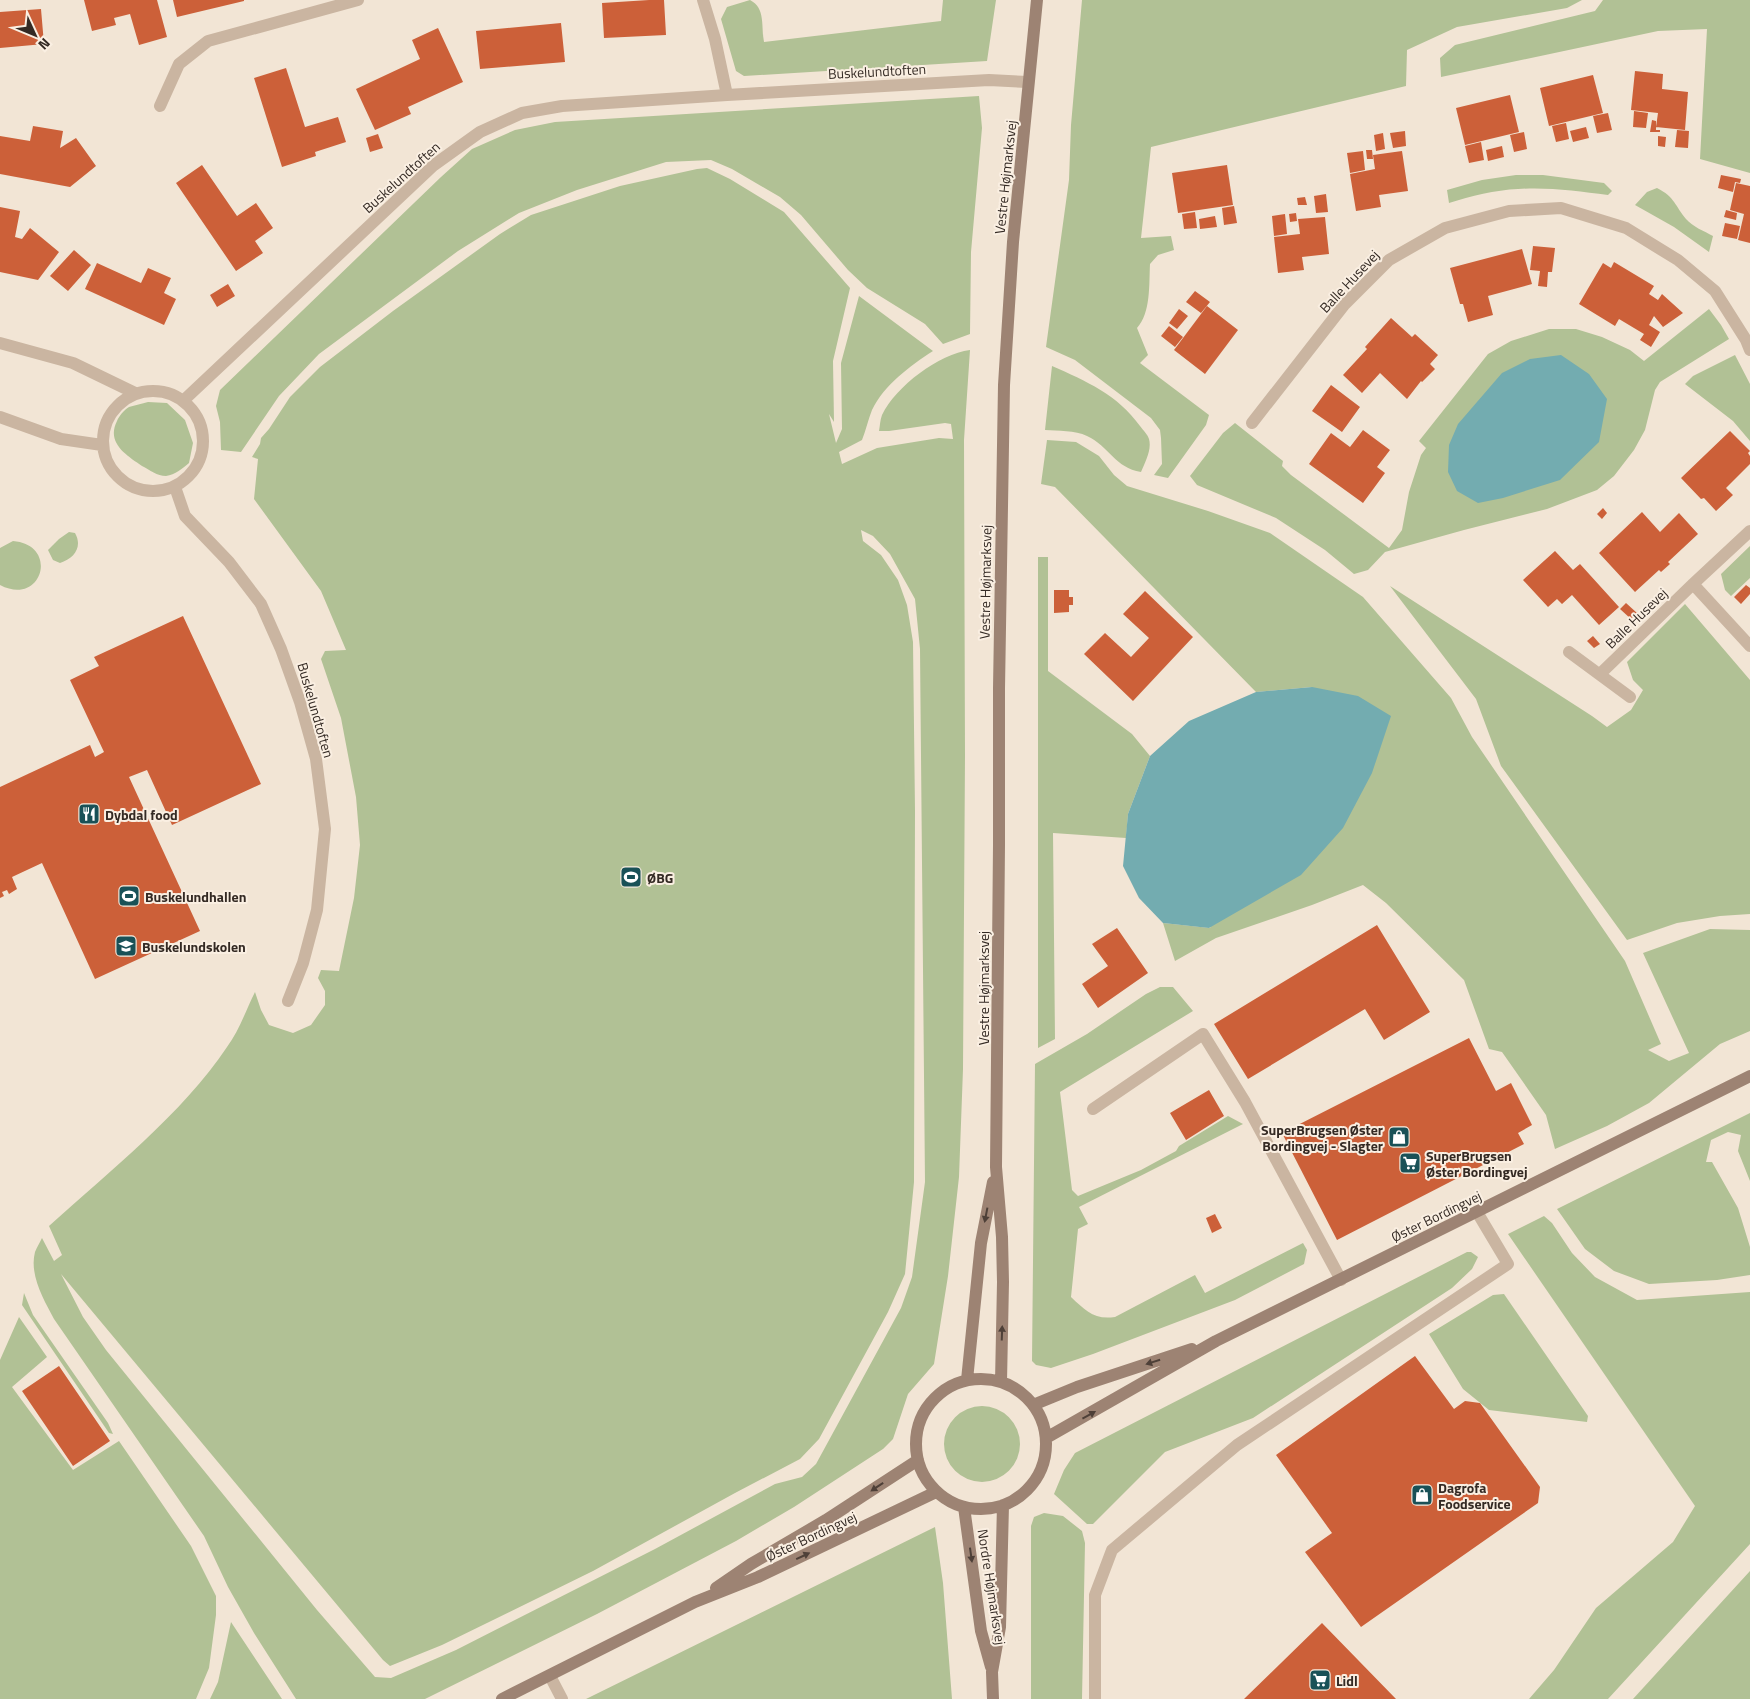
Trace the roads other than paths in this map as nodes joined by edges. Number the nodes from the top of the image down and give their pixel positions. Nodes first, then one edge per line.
1 (358, 0) edge
2 (703, 0) edge
3 (1037, 0) edge
4 (1028, 82) junction
5 (727, 95) junction
6 (160, 106) dead end
7 (0, 343) edge
8 (1750, 350) edge
9 (135, 393) junction
10 (184, 400) junction
11 (0, 417) edge
12 (1252, 423) dead end
13 (102, 445) junction
14 (174, 487) junction
15 (1750, 532) edge
16 (1693, 584) junction
17 (1750, 646) edge
18 (1569, 652) dead end
19 (1600, 674) junction
20 (1630, 697) dead end
21 (288, 1001) dead end
22 (1750, 1076) edge
23 (1093, 1109) dead end
24 (996, 1167) junction
25 (1477, 1212) junction
26 (1341, 1280) junction
27 (1216, 1341) junction
28 (967, 1380) junction
29 (1001, 1382) junction
30 (1033, 1405) junction
31 (1046, 1438) junction
32 (918, 1460) junction
33 (936, 1492) junction
34 (1004, 1505) junction
35 (964, 1507) junction
36 (695, 1602) junction
37 (992, 1672) junction
38 (550, 1676) junction
39 (502, 1699) edge
40 (562, 1699) edge
41 (992, 1699) edge
42 (1095, 1699) edge

1 - 6 street
2 - 5 street
3 - 4 street, Vestre Højmarksvej
4 - 5 street, Buskelundtoften
4 - 24 street, Vestre Højmarksvej
5 - 10 street, Buskelundtoften
7 - 9 street
8 - 12 street, Balle Husevej
9 - 10 street
9 - 13 street
10 - 14 street
11 - 13 street
13 - 14 street
14 - 21 street, Buskelundtoften
15 - 16 street, Balle Husevej
16 - 17 street
16 - 19 street, Balle Husevej
18 - 19 street
19 - 20 street
22 - 25 street, Øster Bordingvej
23 - 26 street
24 -> 28 street, Vestre Højmarksvej
29 -> 24 street, Vestre Højmarksvej
25 - 26 street, Øster Bordingvej
25 - 42 street
26 - 27 street, Øster Bordingvej
27 -> 30 street, Øster Bordingvej
31 -> 27 street, Øster Bordingvej
28 - 29 street
28 - 32 street
29 - 30 street
30 - 31 street
31 - 34 street
32 - 33 street
32 -> 36 street, Øster Bordingvej
33 - 35 street
36 -> 33 street, Øster Bordingvej
34 - 35 street
34 - 37 street, Nordre Højmarksvej
35 -> 37 street, Nordre Højmarksvej
36 - 38 street, Øster Bordingvej
37 - 41 street, Nordre Højmarksvej
38 - 39 street, Øster Bordingvej
38 - 40 street

